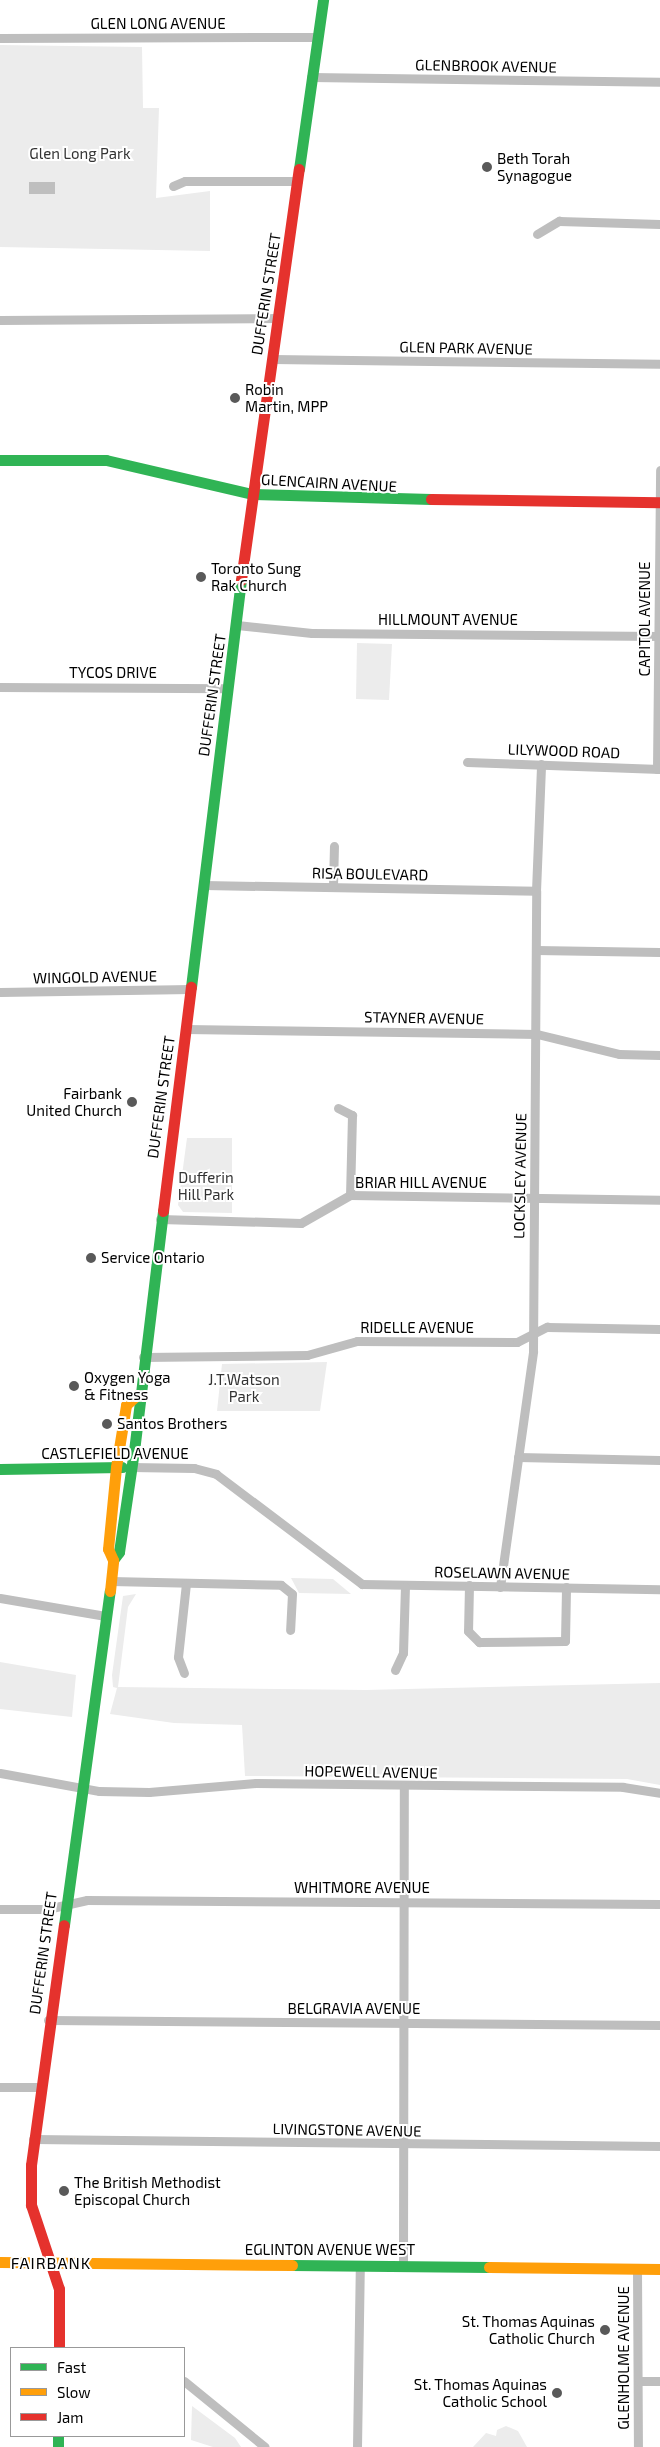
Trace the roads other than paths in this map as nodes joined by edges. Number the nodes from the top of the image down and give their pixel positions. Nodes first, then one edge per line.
1 (323, 0) edge
2 (317, 37) junction
3 (0, 38) edge
4 (311, 77) junction
5 (660, 82) edge
6 (298, 181) junction
7 (173, 186) dead end
8 (660, 224) edge
9 (537, 234) dead end
10 (278, 318) junction
11 (0, 320) edge
12 (272, 360) junction
13 (660, 364) edge
14 (0, 460) edge
15 (660, 470) edge
16 (252, 494) junction
17 (660, 502) edge
18 (236, 625) junction
19 (659, 636) edge
20 (0, 687) edge
21 (227, 688) junction
22 (467, 762) dead end
23 (541, 764) junction
24 (659, 769) edge
25 (334, 846) dead end
26 (204, 885) junction
27 (334, 886) junction
28 (536, 891) junction
29 (536, 950) junction
30 (660, 952) edge
31 (191, 989) junction
32 (0, 992) edge
33 (186, 1029) junction
34 (537, 1034) junction
35 (660, 1055) edge
36 (338, 1108) dead end
37 (350, 1195) junction
38 (534, 1198) junction
39 (660, 1200) edge
40 (160, 1219) junction
41 (660, 1329) edge
42 (532, 1334) junction
43 (143, 1357) junction
44 (137, 1396) junction
45 (518, 1457) junction
46 (660, 1460) edge
47 (131, 1467) junction
48 (116, 1468) junction
49 (0, 1470) edge
50 (113, 1560) junction
51 (345, 1575) joint
52 (111, 1581) junction
53 (186, 1584) junction
54 (470, 1585) junction
55 (500, 1586) junction
56 (405, 1587) junction
57 (566, 1587) junction
58 (660, 1589) edge
59 (0, 1598) edge
60 (105, 1616) junction
61 (290, 1630) dead end
62 (395, 1670) dead end
63 (184, 1673) dead end
64 (0, 1773) edge
65 (404, 1787) junction
66 (82, 1788) junction
67 (660, 1793) edge
68 (405, 1902) junction
69 (660, 1904) edge
70 (65, 1906) junction
71 (0, 1909) edge
72 (48, 2020) junction
73 (403, 2023) junction
74 (660, 2025) edge
75 (0, 2087) edge
76 (40, 2087) junction
77 (33, 2139) junction
78 (403, 2144) junction
79 (660, 2146) edge
80 (0, 2262) edge
81 (51, 2263) junction
82 (360, 2265) junction
83 (403, 2265) junction
84 (638, 2268) junction
85 (660, 2269) edge
86 (59, 2347) edge
87 (639, 2381) junction
88 (660, 2381) edge
89 (185, 2382) edge
90 (265, 2447) edge
91 (357, 2447) edge
92 (638, 2447) edge

1 - 2 main road, DUFFERIN STREET
2 - 3 street, GLEN LONG AVENUE
2 - 4 main road, DUFFERIN STREET
4 - 5 street, GLENBROOK AVENUE
4 - 6 main road, DUFFERIN STREET
6 - 7 street
6 - 10 main road, DUFFERIN STREET
8 - 9 street
10 - 11 street
10 - 12 main road, DUFFERIN STREET
12 - 13 street, GLEN PARK AVENUE
12 - 16 main road, DUFFERIN STREET
14 - 16 main road, GLENCAIRN AVENUE
15 - 17 street, CAPITOL AVENUE
16 - 17 main road, GLENCAIRN AVENUE
16 - 18 main road, DUFFERIN STREET
17 - 19 street, CAPITOL AVENUE
18 - 19 street, HILLMOUNT AVENUE
18 - 21 main road, DUFFERIN STREET
19 - 24 street, CAPITOL AVENUE
20 - 21 street, TYCOS DRIVE
21 - 26 main road, DUFFERIN STREET
22 - 23 street, LILYWOOD ROAD
23 - 24 street, LILYWOOD ROAD
23 - 28 street, LOCKSLEY AVENUE
25 - 27 street
26 - 27 street, RISA BOULEVARD
26 - 31 main road, DUFFERIN STREET
27 - 28 street, RISA BOULEVARD
28 - 29 street, LOCKSLEY AVENUE
29 - 30 street
29 - 34 street, LOCKSLEY AVENUE
31 - 32 street, WINGOLD AVENUE
31 - 33 main road, DUFFERIN STREET
33 - 34 street, STAYNER AVENUE
33 - 40 main road, DUFFERIN STREET
34 - 35 street, STAYNER AVENUE
34 - 38 street, LOCKSLEY AVENUE
36 - 37 street
37 - 38 street, BRIAR HILL AVENUE
37 - 40 street, BRIAR HILL AVENUE
38 - 39 street, BRIAR HILL AVENUE
38 - 42 street, LOCKSLEY AVENUE
40 - 43 main road, DUFFERIN STREET
41 - 42 street, RIDELLE AVENUE
42 - 43 street, RIDELLE AVENUE
42 - 45 street, LOCKSLEY AVENUE
43 - 44 main road, DUFFERIN STREET
44 - 47 main road, DUFFERIN STREET
44 - 48 main road, DUFFERIN STREET
45 - 46 street
45 - 55 street, LOCKSLEY AVENUE
47 - 48 main road, CASTLEFIELD AVENUE
47 - 50 main road, DUFFERIN STREET
47 - 51 street, CASTLEFIELD AVENUE
48 - 49 main road, CASTLEFIELD AVENUE
48 - 50 main road, DUFFERIN STREET
50 - 52 main road, DUFFERIN STREET
51 - 56 street, ROSELAWN AVENUE
52 - 53 street
52 - 60 main road, DUFFERIN STREET
53 - 61 street
53 - 63 street
54 - 55 street, ROSELAWN AVENUE
54 - 56 street, ROSELAWN AVENUE
54 - 57 street
55 - 57 street, ROSELAWN AVENUE
56 - 62 street
57 - 58 street, ROSELAWN AVENUE
59 - 60 street
60 - 66 main road, DUFFERIN STREET
64 - 66 street, HOPEWELL AVENUE
65 - 66 street, HOPEWELL AVENUE
65 - 67 street, HOPEWELL AVENUE
65 - 68 street
66 - 70 main road, DUFFERIN STREET
68 - 69 street, WHITMORE AVENUE
68 - 70 street, WHITMORE AVENUE
68 - 73 street
70 - 71 street, WHITMORE AVENUE
70 - 72 main road, DUFFERIN STREET
72 - 73 street, BELGRAVIA AVENUE
72 - 76 main road, DUFFERIN STREET
73 - 74 street, BELGRAVIA AVENUE
73 - 78 street
75 - 76 street
76 - 77 main road, DUFFERIN STREET
77 - 78 street, LIVINGSTONE AVENUE
77 - 81 main road, DUFFERIN STREET
78 - 79 street, LIVINGSTONE AVENUE
78 - 83 street
80 - 81 main road, EGLINTON AVENUE WEST
81 - 82 main road, EGLINTON AVENUE WEST
81 - 86 main road, DUFFERIN STREET
82 - 83 main road, EGLINTON AVENUE WEST
82 - 91 street
83 - 84 main road, EGLINTON AVENUE WEST
84 - 85 main road, EGLINTON AVENUE WEST
84 - 87 street, GLENHOLME AVENUE
87 - 88 street
87 - 92 street, GLENHOLME AVENUE
89 - 90 street

